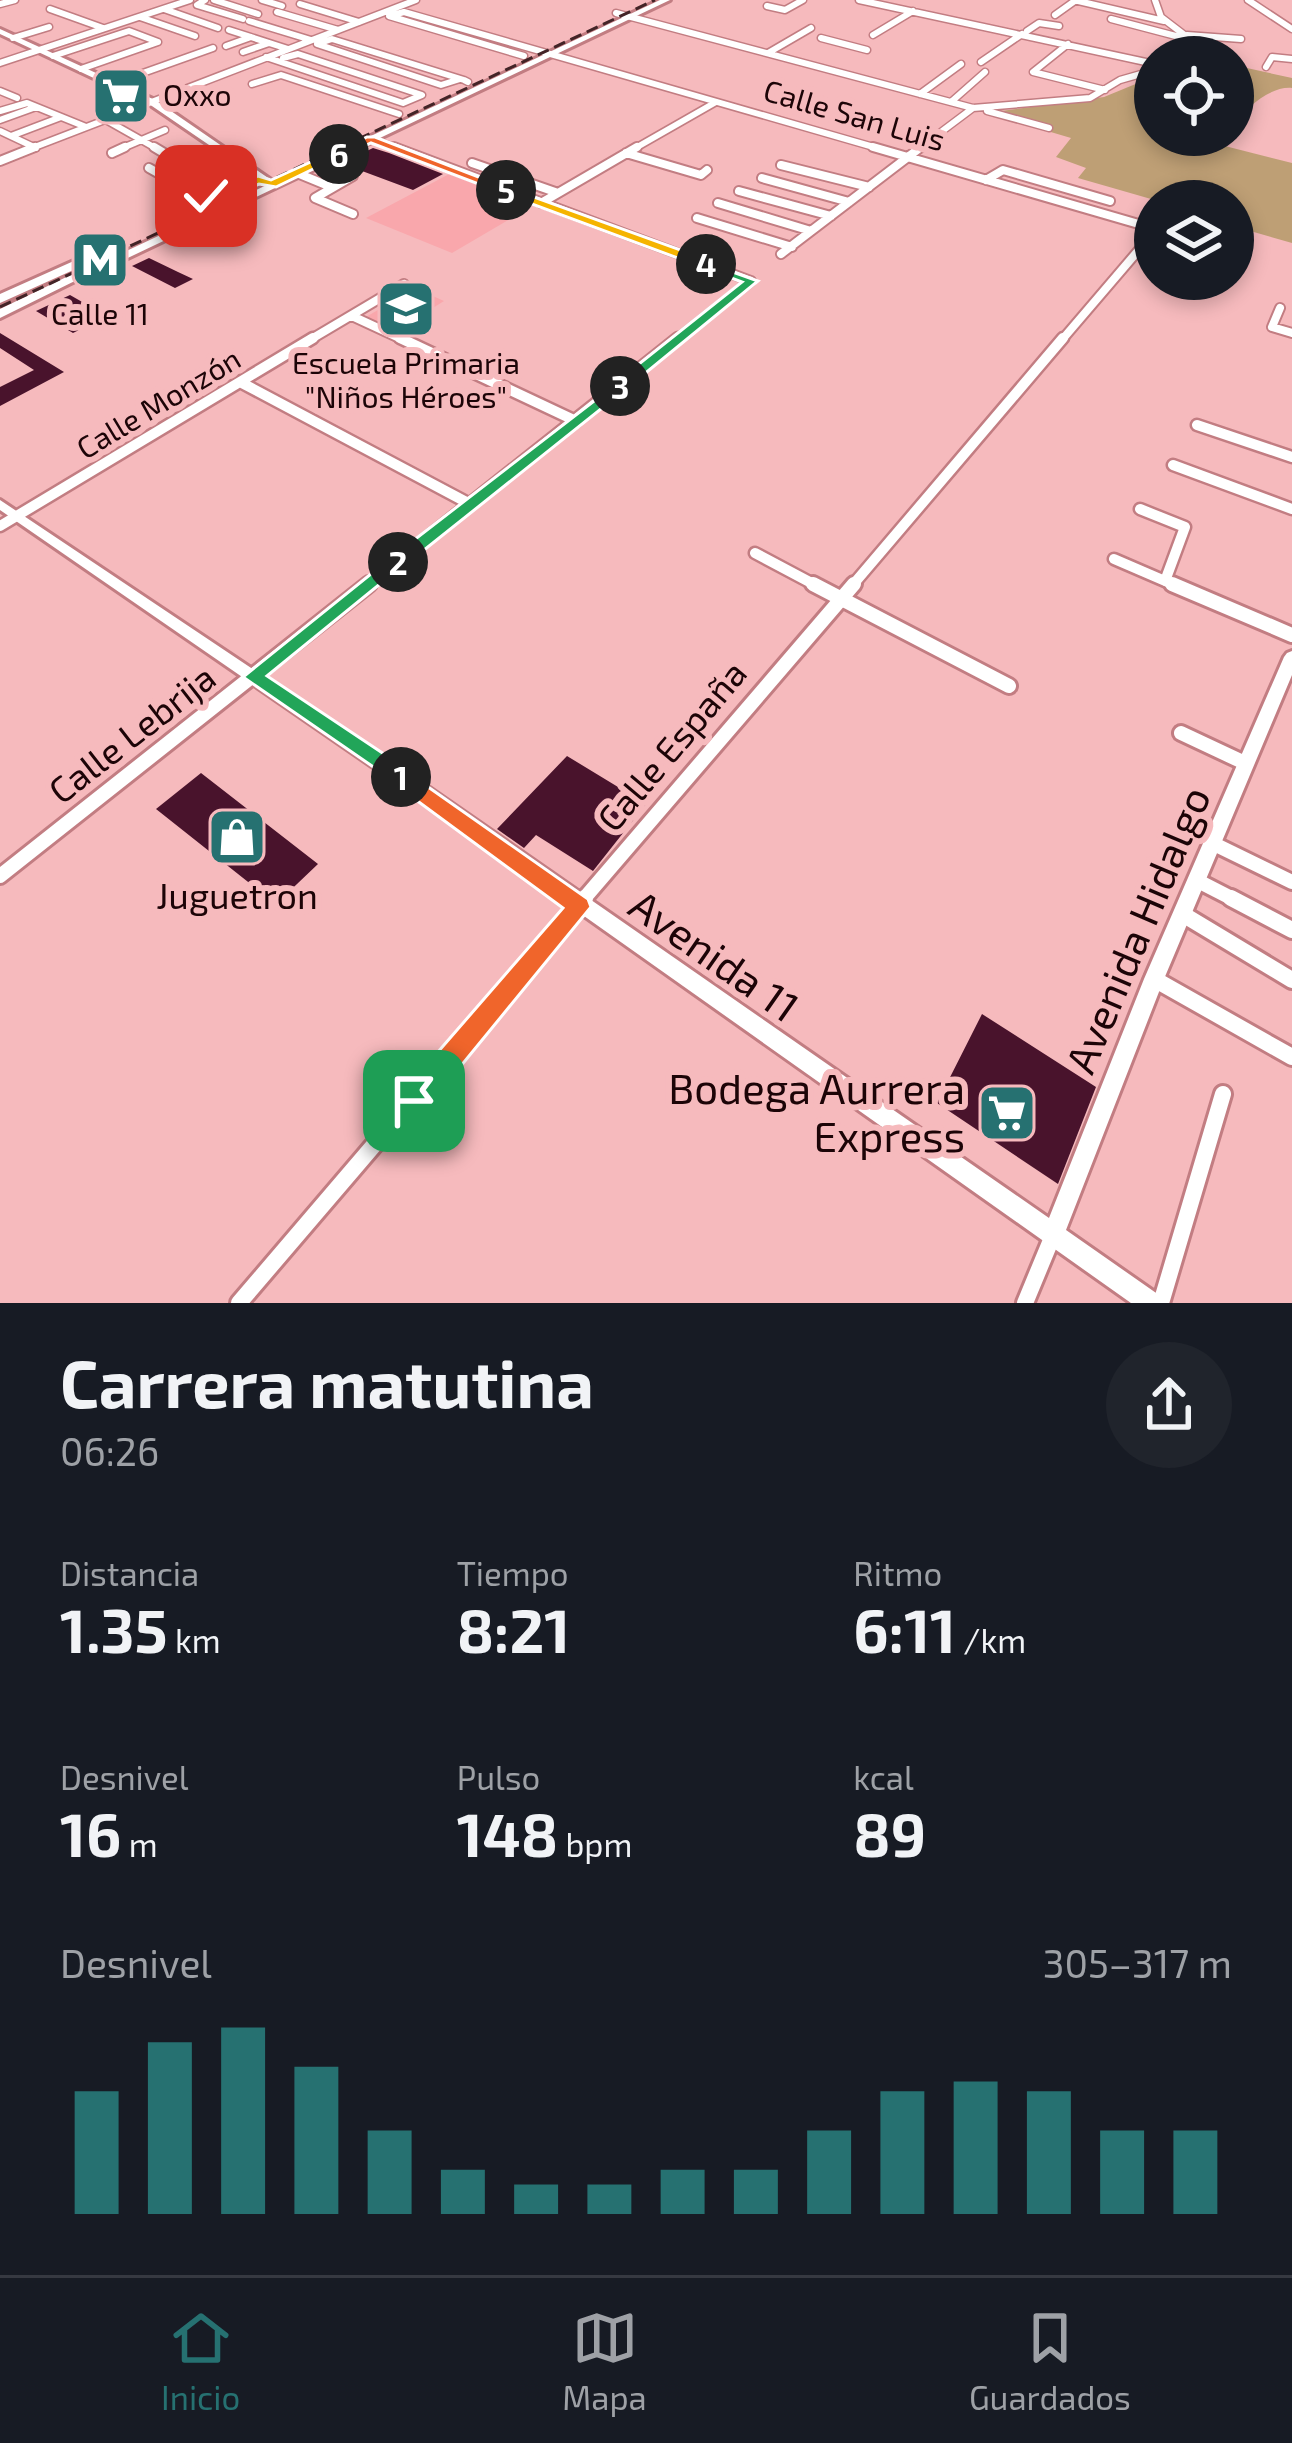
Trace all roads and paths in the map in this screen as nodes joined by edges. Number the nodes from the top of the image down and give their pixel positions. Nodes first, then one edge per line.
1 (15, 0) edge
2 (190, 0) edge
3 (205, 0) edge
4 (262, 0) edge
5 (416, 0) edge
6 (644, 0) edge
7 (666, 0) edge
8 (776, 0) edge
9 (803, 0) edge
10 (859, 0) edge
11 (880, 0) edge
12 (1075, 0) edge
13 (1155, 0) edge
14 (1248, 0) edge
15 (295, 2) edge
16 (0, 4) edge
17 (50, 9) dead end
18 (164, 9) junction
19 (914, 11) junction
20 (328, 12) junction
21 (258, 14) dead end
22 (616, 14) junction
23 (1055, 15) dead end
24 (140, 17) junction
25 (630, 17) junction
26 (1111, 19) dead end
27 (1164, 21) junction
28 (303, 22) junction
29 (359, 22) junction
30 (1059, 26) dead end
31 (49, 27) dead end
32 (104, 28) junction
33 (218, 28) dead end
34 (461, 28) junction
35 (811, 28) dead end
36 (1292, 29) edge
37 (280, 31) junction
38 (334, 31) junction
39 (0, 32) edge
40 (1025, 33) junction
41 (448, 34) junction
42 (873, 35) dead end
43 (195, 36) dead end
44 (1181, 36) edge
45 (1186, 36) edge
46 (251, 37) junction
47 (821, 38) dead end
48 (17, 40) junction
49 (311, 40) junction
50 (268, 43) junction
51 (1068, 44) junction
52 (846, 45) junction
53 (226, 46) dead end
54 (0, 47) edge
55 (288, 49) junction
56 (40, 50) junction
57 (867, 50) dead end
58 (243, 52) dead end
59 (530, 53) junction
60 (768, 53) junction
61 (552, 54) junction
62 (53, 56) junction
63 (266, 57) junction
64 (1292, 58) edge
65 (395, 59) junction
66 (1134, 59) edge
67 (1134, 59) edge
68 (276, 61) junction
69 (981, 62) dead end
70 (0, 63) edge
71 (961, 64) dead end
72 (380, 65) junction
73 (810, 65) junction
74 (1266, 68) dead end
75 (81, 69) junction
76 (985, 72) dead end
77 (358, 74) junction
78 (1134, 75) edge
79 (464, 80) junction
80 (339, 82) junction
81 (112, 84) junction
82 (252, 84) dead end
83 (320, 88) junction
84 (1105, 90) junction
85 (0, 91) edge
86 (920, 94) junction
87 (298, 97) dead end
88 (20, 101) junction
89 (152, 102) junction
90 (716, 102) junction
91 (951, 102) junction
92 (37, 106) junction
93 (975, 108) junction
94 (0, 111) edge
95 (399, 114) junction
96 (62, 117) junction
97 (0, 120) edge
98 (106, 120) junction
99 (87, 127) junction
100 (1049, 128) dead end
101 (165, 130) dead end
102 (0, 131) edge
103 (11, 136) junction
104 (371, 139) junction
105 (140, 141) junction
106 (35, 148) junction
107 (187, 149) dead end
108 (112, 153) dead end
109 (626, 153) junction
110 (170, 156) junction
111 (910, 158) junction
112 (647, 159) junction
113 (0, 161) edge
114 (472, 163) dead end
115 (781, 165) dead end
116 (297, 173) junction
117 (353, 176) dead end
118 (762, 178) dead end
119 (258, 179) junction
120 (986, 180) junction
121 (272, 184) junction
122 (331, 187) junction
123 (868, 187) junction
124 (739, 191) dead end
125 (558, 194) junction
126 (1110, 201) dead end
127 (849, 202) junction
128 (541, 203) junction
129 (718, 203) dead end
130 (217, 204) junction
131 (353, 214) dead end
132 (831, 216) junction
133 (697, 218) dead end
134 (1134, 221) edge
135 (811, 231) junction
136 (792, 247) junction
137 (1134, 251) edge
138 (781, 254) dead end
139 (93, 256) tunnel mouth
140 (109, 262) tunnel mouth
141 (404, 284) dead end
142 (0, 299) edge
143 (1280, 308) dead end
144 (0, 314) edge
145 (352, 316) junction
146 (1292, 334) edge
147 (242, 383) junction
148 (576, 421) junction
149 (1198, 425) dead end
150 (1292, 457) edge
151 (1173, 465) dead end
152 (0, 504) edge
153 (470, 504) junction
154 (1140, 509) dead end
155 (1292, 509) edge
156 (8, 522) edge
157 (755, 553) dead end
158 (1114, 559) dead end
159 (1165, 581) junction
160 (838, 600) junction
161 (1292, 635) edge
162 (1292, 657) edge
163 (253, 677) junction
164 (1009, 686) dead end
165 (1181, 733) dead end
166 (1245, 763) junction
167 (1214, 844) junction
168 (0, 876) edge
169 (1198, 881) junction
170 (1292, 882) edge
171 (579, 907) junction
172 (1184, 915) junction
173 (1292, 930) edge
174 (1154, 979) junction
175 (1292, 980) edge
176 (1292, 1057) edge
177 (1223, 1094) dead end
178 (1054, 1233) junction
179 (239, 1303) edge
180 (1025, 1303) edge
181 (1151, 1303) edge
182 (1161, 1303) edge

1 - 16 street
2 - 18 street
3 - 21 street
3 - 37 street
4 - 28 street
5 - 29 street
6 - 22 main road
7 - 25 main road
8 - 9 street
10 - 19 street
11 - 40 street
12 - 23 street
12 - 27 street
13 - 27 street
14 - 36 street
15 - 20 street
17 - 32 street
18 - 24 street
18 - 33 street
19 - 40 street
19 - 42 street
20 - 28 street
20 - 29 street
22 - 25 street
22 - 59 main road
24 - 32 street
24 - 43 street
25 - 60 street
25 - 61 main road
26 - 44 street
27 - 45 street
28 - 37 street
28 - 38 street
29 - 38 street
30 - 40 street
31 - 48 street
32 - 56 street
34 - 41 street
34 - 41 street
34 - 59 street
35 - 60 street
37 - 49 street
38 - 49 street
39 - 48 street
40 - 51 street
40 - 66 street
40 - 69 street
41 - 59 street
46 - 50 street
46 - 53 street
46 - 81 street
47 - 52 street
48 - 54 street
48 - 56 street
49 - 55 street
50 - 55 street
50 - 58 street
51 - 67 street
51 - 84 street
52 - 57 street
52 - 73 street
55 - 63 street
56 - 62 street
56 - 70 street
59 - 61 street, Calle San Luis
59 - 79 main road
60 - 73 street
61 - 90 street, Calle San Luis
61 - 104 main road
62 - 75 street
62 - 75 street
63 - 68 street
63 - 89 street
64 - 74 street
65 - 72 street
65 - 72 street
65 - 79 street
68 - 77 street
68 - 80 street
71 - 86 street
72 - 79 street
73 - 86 street
75 - 81 street
76 - 91 street
77 - 80 street
77 - 80 street
78 - 84 street
79 - 95 main road
81 - 89 street
82 - 83 street
83 - 87 street
83 - 95 street
84 - 93 street
85 - 88 street
86 - 91 street
88 - 92 street
88 - 94 street
89 - 98 street
89 - 119 street
90 - 109 street
90 - 111 street, Calle San Luis
91 - 93 street
92 - 96 street
92 - 97 street
93 - 100 street
93 - 111 street
95 - 119 main road
96 - 99 street
96 - 103 street
98 - 99 street
98 - 105 street
99 - 106 street
101 - 105 street
102 - 103 street
103 - 106 street
104 - 116 main road
104 - 128 street
105 - 108 street
105 - 110 street
106 - 113 street
107 - 110 street
109 - 112 street
109 - 125 street
110 - 130 street
111 - 120 street, Calle San Luis
111 - 123 street
112 - 112 street
114 - 125 street
115 - 123 street
116 - 121 main road
116 - 122 street
117 - 122 street
118 - 127 street
119 - 121 street
119 - 130 main road
120 - 126 street
120 - 134 street, Calle San Luis
121 - 130 main road
122 - 131 street
123 - 127 street
124 - 132 street
125 - 128 street
127 - 132 street
128 - 148 street, Calle Lebrija
129 - 135 street
130 - 139 main road
130 - 140 main road
132 - 135 street
133 - 136 street
135 - 136 street
136 - 138 street
137 - 160 street, Calle España
141 - 145 street, Calle Monzón
142 - 144 main road
143 - 146 street
145 - 147 street, Calle Monzón
145 - 148 street
147 - 153 street
147 - 156 street, Calle Monzón
148 - 153 street, Calle Lebrija
149 - 150 street
151 - 155 street
152 - 156 street, Avenida 11
153 - 163 street, Calle Lebrija
154 - 159 street
156 - 163 street, Avenida 11
157 - 160 street
158 - 159 street
159 - 161 street
160 - 164 street
160 - 171 street, Calle España
162 - 166 street, Avenida Hidalgo
163 - 168 street, Calle Lebrija
163 - 171 street, Avenida 11
165 - 166 street
166 - 167 street, Avenida Hidalgo
167 - 169 street, Avenida Hidalgo
167 - 170 street
169 - 172 street, Avenida Hidalgo
169 - 173 street
171 - 178 street, Avenida 11
171 - 179 street, Calle España
172 - 174 street, Avenida Hidalgo
172 - 175 street
174 - 176 street
174 - 178 street, Avenida Hidalgo
177 - 182 street
178 - 180 street
178 - 181 street, Avenida 11

